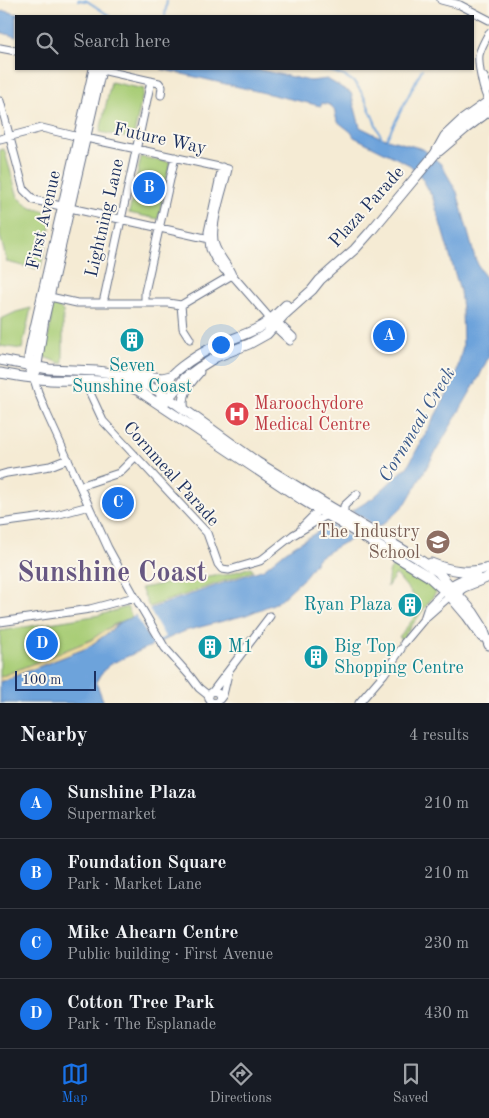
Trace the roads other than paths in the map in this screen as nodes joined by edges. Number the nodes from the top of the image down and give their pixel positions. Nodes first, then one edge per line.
1 (442, 0) edge
2 (489, 20) edge
3 (489, 33) edge
4 (0, 48) edge
5 (15, 51) edge
6 (97, 70) edge
7 (102, 70) edge
8 (481, 70) junction
9 (151, 81) junction
10 (489, 89) edge
11 (161, 95) dead end
12 (489, 101) edge
13 (0, 102) edge
14 (489, 111) edge
15 (10, 136) junction
16 (82, 137) junction
17 (0, 139) edge
18 (136, 149) junction
19 (435, 154) junction
20 (176, 157) junction
21 (67, 208) junction
22 (120, 220) junction
23 (160, 228) junction
24 (210, 238) junction
25 (232, 275) junction
26 (50, 297) junction
27 (145, 302) junction
28 (103, 303) junction
29 (181, 305) junction
30 (272, 320) junction
31 (190, 339) dead end
32 (291, 339) dead end
33 (212, 359) junction
34 (0, 360) edge
35 (33, 366) junction
36 (0, 373) edge
37 (112, 373) junction
38 (173, 375) junction
39 (34, 378) junction
40 (84, 380) junction
41 (160, 392) junction
42 (165, 402) junction
43 (184, 410) junction
44 (135, 457) junction
45 (68, 459) junction
46 (0, 476) edge
47 (80, 486) junction
48 (89, 506) junction
49 (330, 515) junction
50 (346, 515) junction
51 (0, 524) edge
52 (390, 542) junction
53 (392, 554) junction
54 (417, 558) junction
55 (489, 568) edge
56 (489, 577) edge
57 (450, 591) junction
58 (135, 597) junction
59 (270, 616) dead end
60 (0, 622) edge
61 (489, 646) edge
62 (229, 670) junction
63 (211, 693) junction
64 (219, 701) edge
65 (359, 703) edge

1 - 2 street
3 - 8 street
4 - 5 street
6 - 16 main road, First Avenue
7 - 9 street
8 - 10 street
8 - 12 street
9 - 11 street
9 - 18 street, Lightning Lane
12 - 19 main road, Plaza Parade
13 - 15 street
14 - 19 main road, Plaza Parade
15 - 16 street, Future Way
15 - 17 street, Future Way
15 - 21 street
16 - 18 street, Future Way
16 - 21 main road, First Avenue
18 - 20 street, Future Way
18 - 22 street, Lightning Lane
19 - 30 main road, Plaza Parade
20 - 23 street
20 - 24 street, Future Way
21 - 22 street
21 - 26 main road, First Avenue
21 - 35 main road, First Avenue
22 - 23 street
22 - 28 street, Lightning Lane
23 - 24 street
23 - 27 street
24 - 25 street
25 - 29 street
25 - 30 street
26 - 28 street
26 - 35 main road, First Avenue
27 - 28 street
27 - 29 street
29 - 31 street
30 - 32 street
30 - 33 main road, Plaza Parade
30 - 38 main road, Plaza Parade
33 - 42 main road, Plaza Parade
33 - 43 main road
34 - 35 main road
35 - 37 main road
35 - 39 main road, First Avenue
36 - 39 main road
37 - 38 main road
37 - 41 main road
38 - 41 main road, Plaza Parade
39 - 40 main road
39 - 45 street
40 - 42 main road
40 - 44 street, Cornmeal Parade
41 - 42 main road
42 - 43 main road
42 - 49 main road
43 - 49 main road
44 - 47 street
44 - 49 street, Cornmeal Parade
45 - 46 street
45 - 47 street
47 - 48 street
48 - 51 street
48 - 58 street
49 - 50 main road
49 - 50 street, Cornmeal Parade
49 - 53 main road
50 - 52 main road
52 - 53 main road
52 - 54 main road
53 - 57 main road
54 - 55 main road
54 - 57 main road
55 - 57 main road
56 - 57 main road
57 - 61 main road
57 - 65 street
58 - 60 street
58 - 63 street
59 - 62 street
62 - 63 street
62 - 64 street
63 - 64 street

